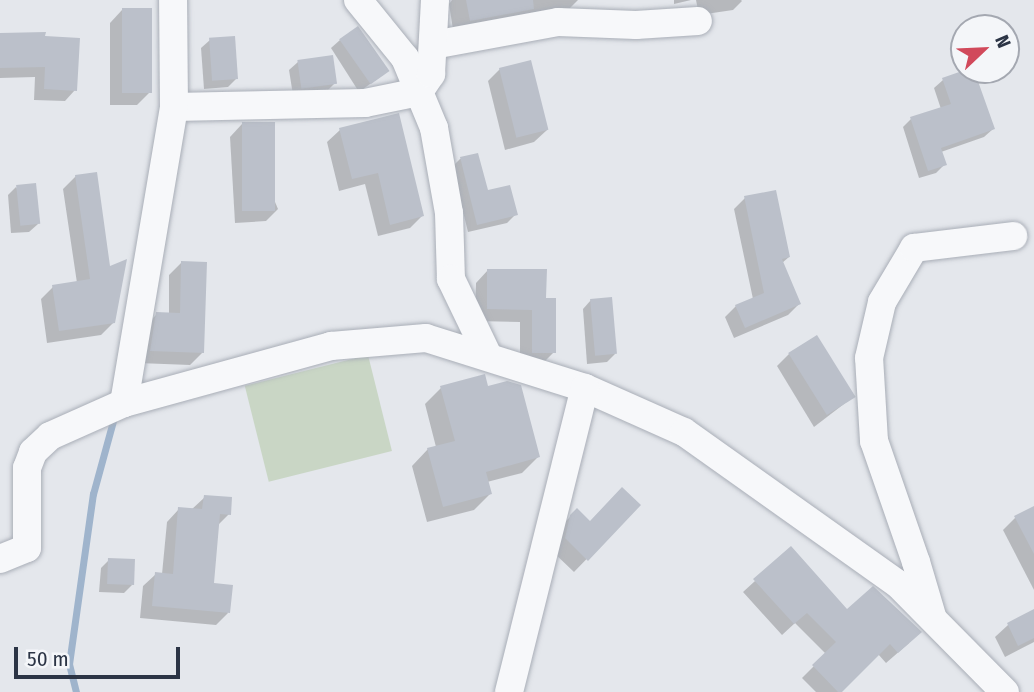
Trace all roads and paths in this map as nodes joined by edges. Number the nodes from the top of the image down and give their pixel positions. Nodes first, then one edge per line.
1 (173, 0) edge
2 (358, 0) edge
3 (435, 0) edge
4 (698, 22) dead end
5 (433, 45) junction
6 (419, 92) junction
7 (174, 107) junction
8 (1013, 236) dead end
9 (488, 356) junction
10 (585, 388) junction
11 (115, 406) junction
12 (0, 559) edge
13 (933, 619) junction
14 (509, 692) edge
15 (1005, 692) edge

1 - 7 street
2 - 6 street
3 - 5 street
4 - 5 street
5 - 6 street
6 - 7 street
6 - 9 street
7 - 11 street
8 - 13 street
9 - 10 street
9 - 11 street
10 - 13 street
10 - 14 street
11 - 12 street
13 - 15 street

